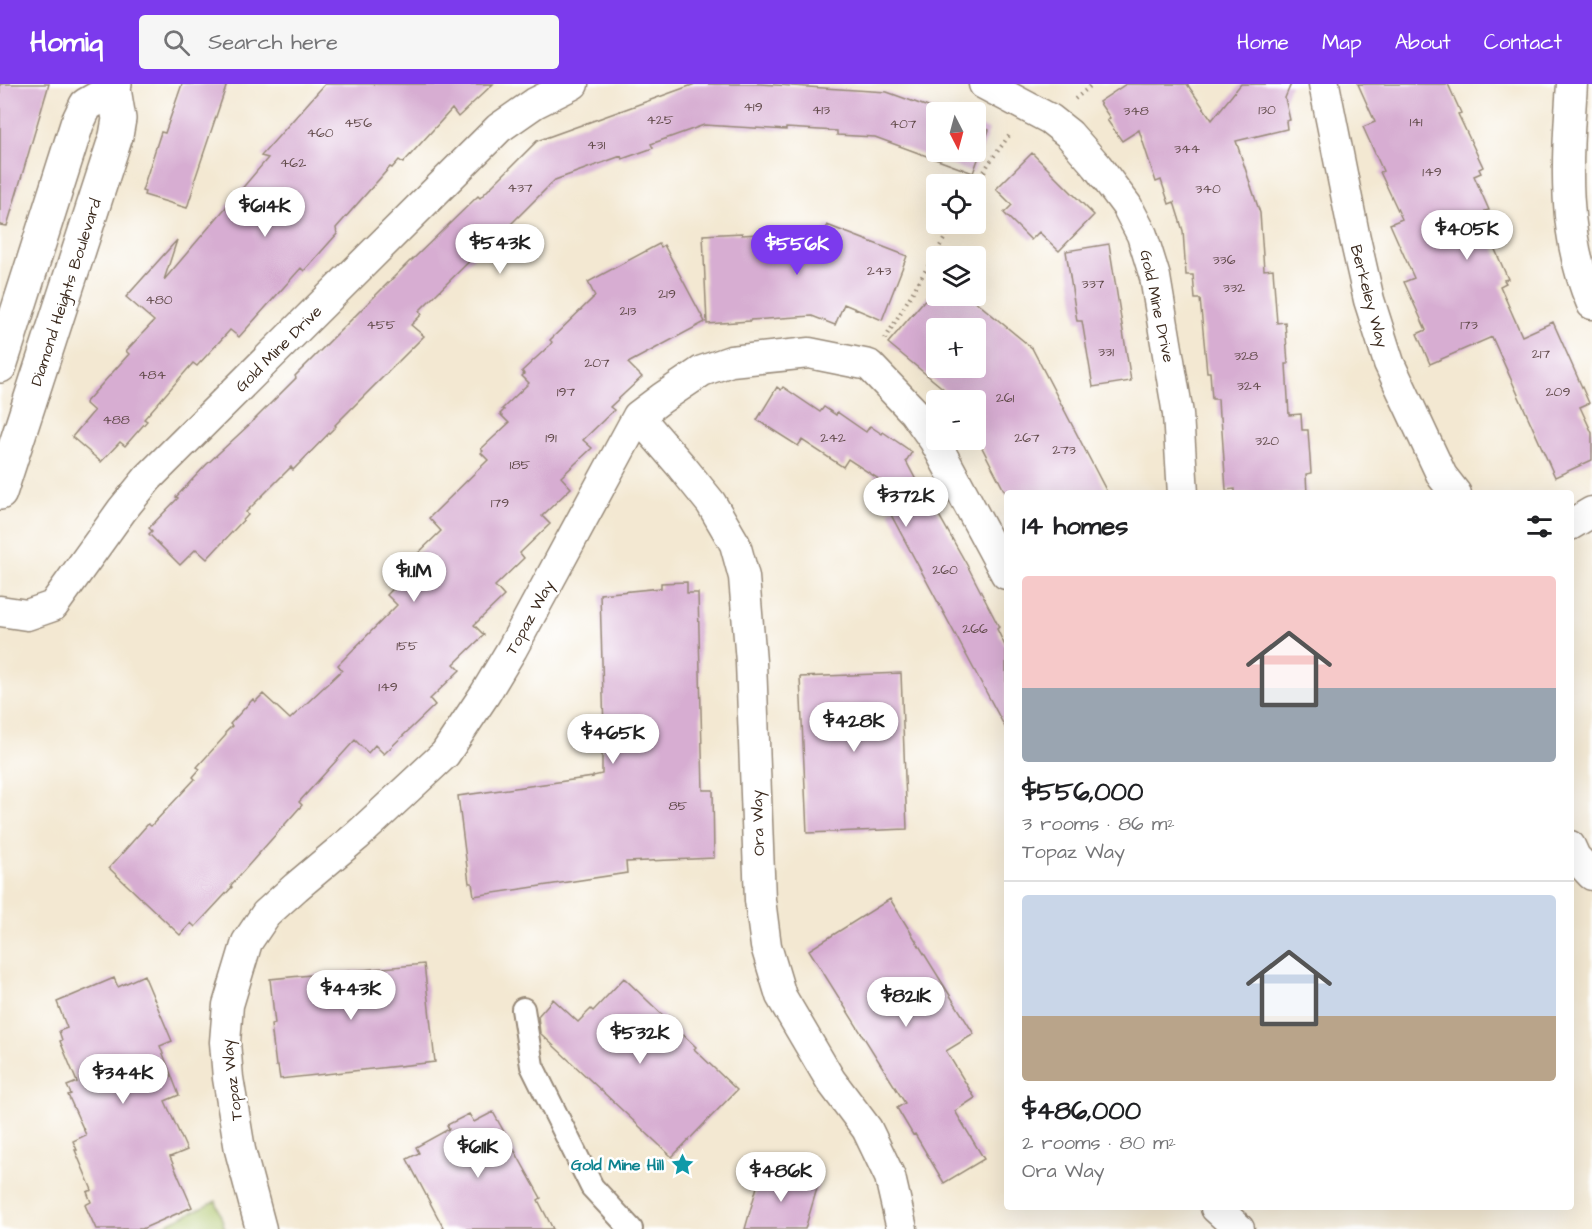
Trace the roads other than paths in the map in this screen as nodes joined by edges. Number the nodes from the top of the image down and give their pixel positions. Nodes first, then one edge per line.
1 (573, 84) edge
2 (984, 84) edge
3 (1324, 84) edge
4 (1572, 84) edge
5 (114, 86) edge
6 (1592, 304) edge
7 (0, 366) edge
8 (638, 416) junction
9 (1183, 490) edge
10 (1453, 490) edge
11 (0, 493) edge
12 (1592, 512) edge
13 (1574, 523) edge
14 (1004, 570) edge
15 (0, 611) edge
16 (1574, 855) edge
17 (1592, 875) edge
18 (523, 1009) dead end
19 (1218, 1210) edge
20 (261, 1229) edge
21 (631, 1229) edge
22 (902, 1229) edge
23 (1239, 1229) edge

1 - 15 street, Gold Mine Drive
2 - 9 street, Gold Mine Drive
3 - 10 street, Berkeley Way
4 - 6 street
5 - 7 main road, Diamond Heights Boulevard
5 - 11 main road, Diamond Heights Boulevard
8 - 14 street, Topaz Way
8 - 20 street, Topaz Way
8 - 22 street, Ora Way
12 - 13 street
16 - 17 street
18 - 21 street
19 - 23 street

